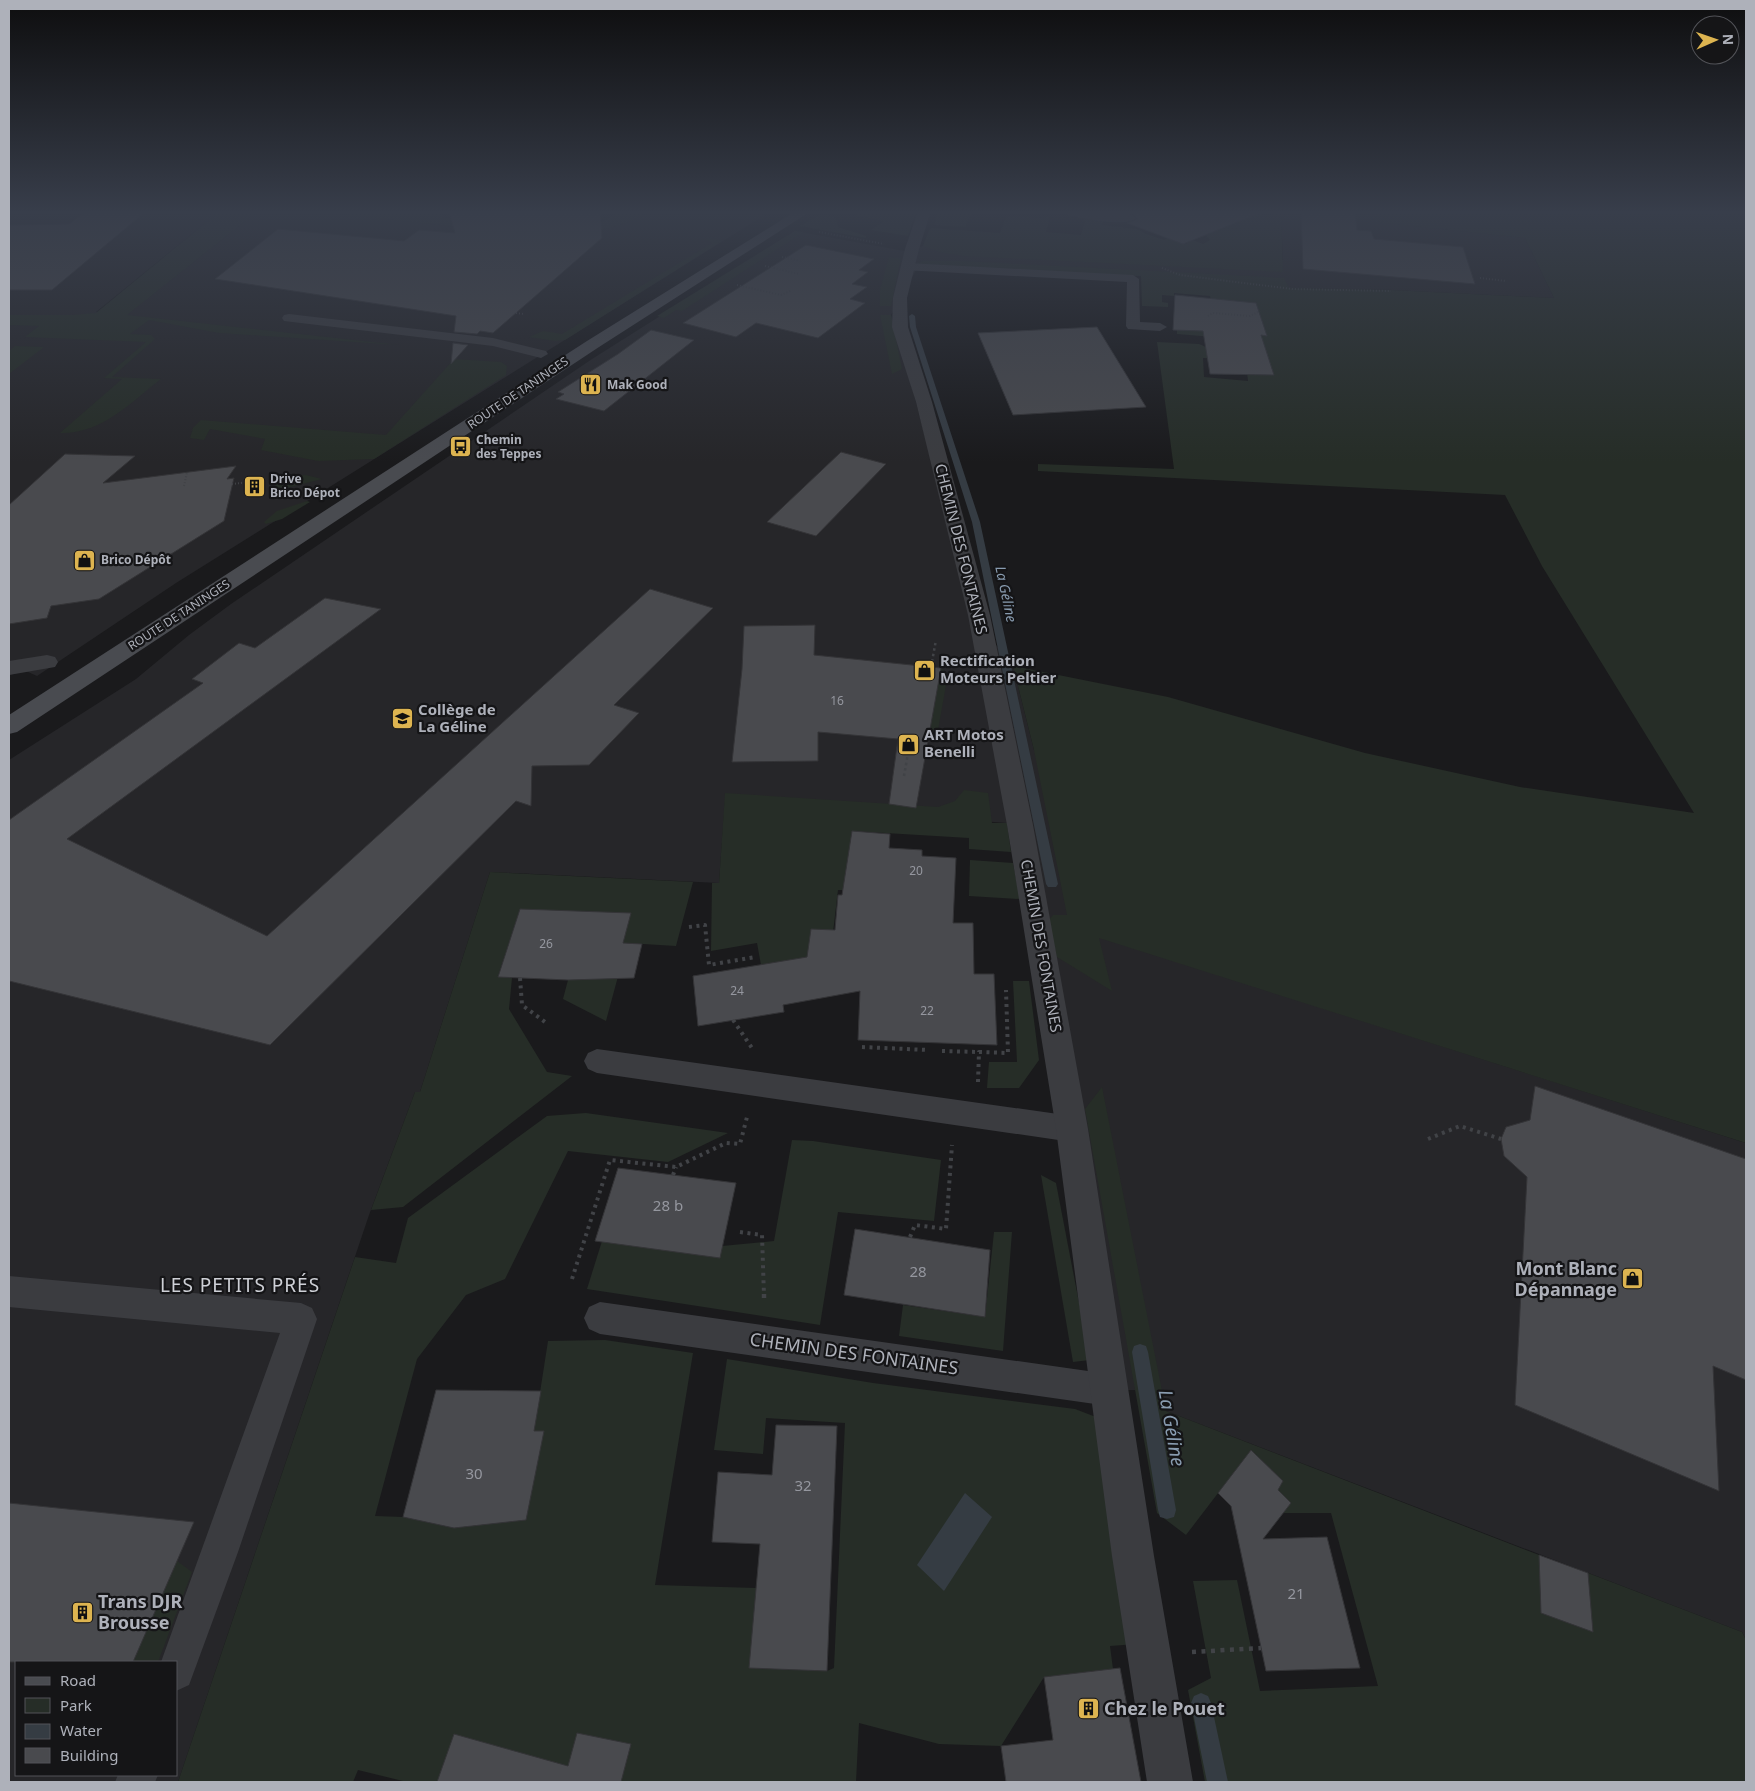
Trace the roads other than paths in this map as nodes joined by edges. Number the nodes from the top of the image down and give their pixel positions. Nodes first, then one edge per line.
1 (672, 295) edge
2 (902, 295) edge
3 (1133, 295) edge
4 (289, 318) dead end
5 (1160, 327) dead end
6 (541, 354) dead end
7 (47, 662) dead end
8 (9, 668) edge
9 (9, 726) edge
10 (597, 1061) dead end
11 (1072, 1128) junction
12 (9, 1291) edge
13 (600, 1318) dead end
14 (1109, 1390) junction
15 (178, 1667) edge
16 (1170, 1782) edge

1 - 9 main road, ROUTE DE TANINGES
2 - 11 street, CHEMIN DES FONTAINES
3 - 5 lane
4 - 6 lane
7 - 8 street
10 - 11 lane
11 - 14 street, CHEMIN DES FONTAINES
12 - 15 lane
13 - 14 lane, CHEMIN DES FONTAINES
14 - 16 street, CHEMIN DES FONTAINES

